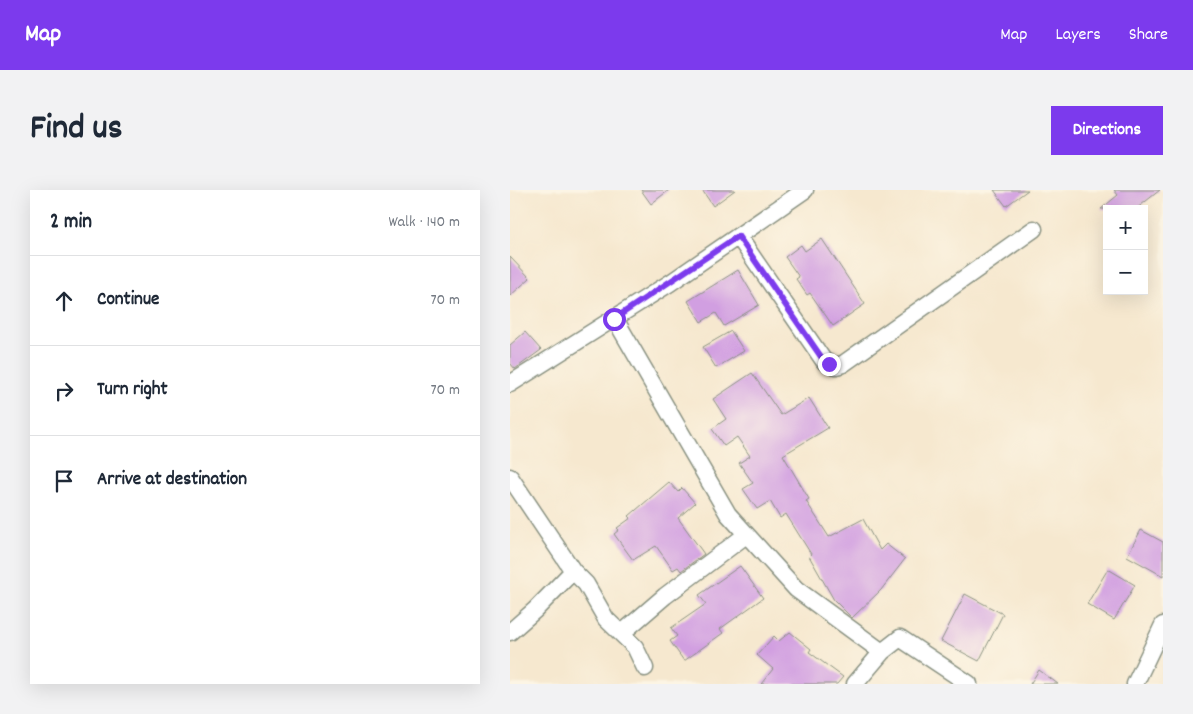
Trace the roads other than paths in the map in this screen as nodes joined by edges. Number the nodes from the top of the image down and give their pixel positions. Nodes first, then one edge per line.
1 (805, 190) edge
2 (1034, 229) dead end
3 (738, 236) junction
4 (614, 319) junction
5 (510, 384) edge
6 (510, 477) edge
7 (746, 535) junction
8 (573, 571) junction
9 (510, 632) edge
10 (622, 633) junction
11 (1161, 636) edge
12 (882, 652) junction
13 (645, 668) dead end
14 (856, 684) edge
15 (969, 684) edge
16 (1135, 684) edge

1 - 3 street
2 - 3 street
3 - 4 street
4 - 5 street
4 - 7 street
6 - 8 street
7 - 10 street
7 - 12 street
8 - 9 street
8 - 10 street
10 - 13 street
11 - 16 street
12 - 14 street
12 - 15 street

